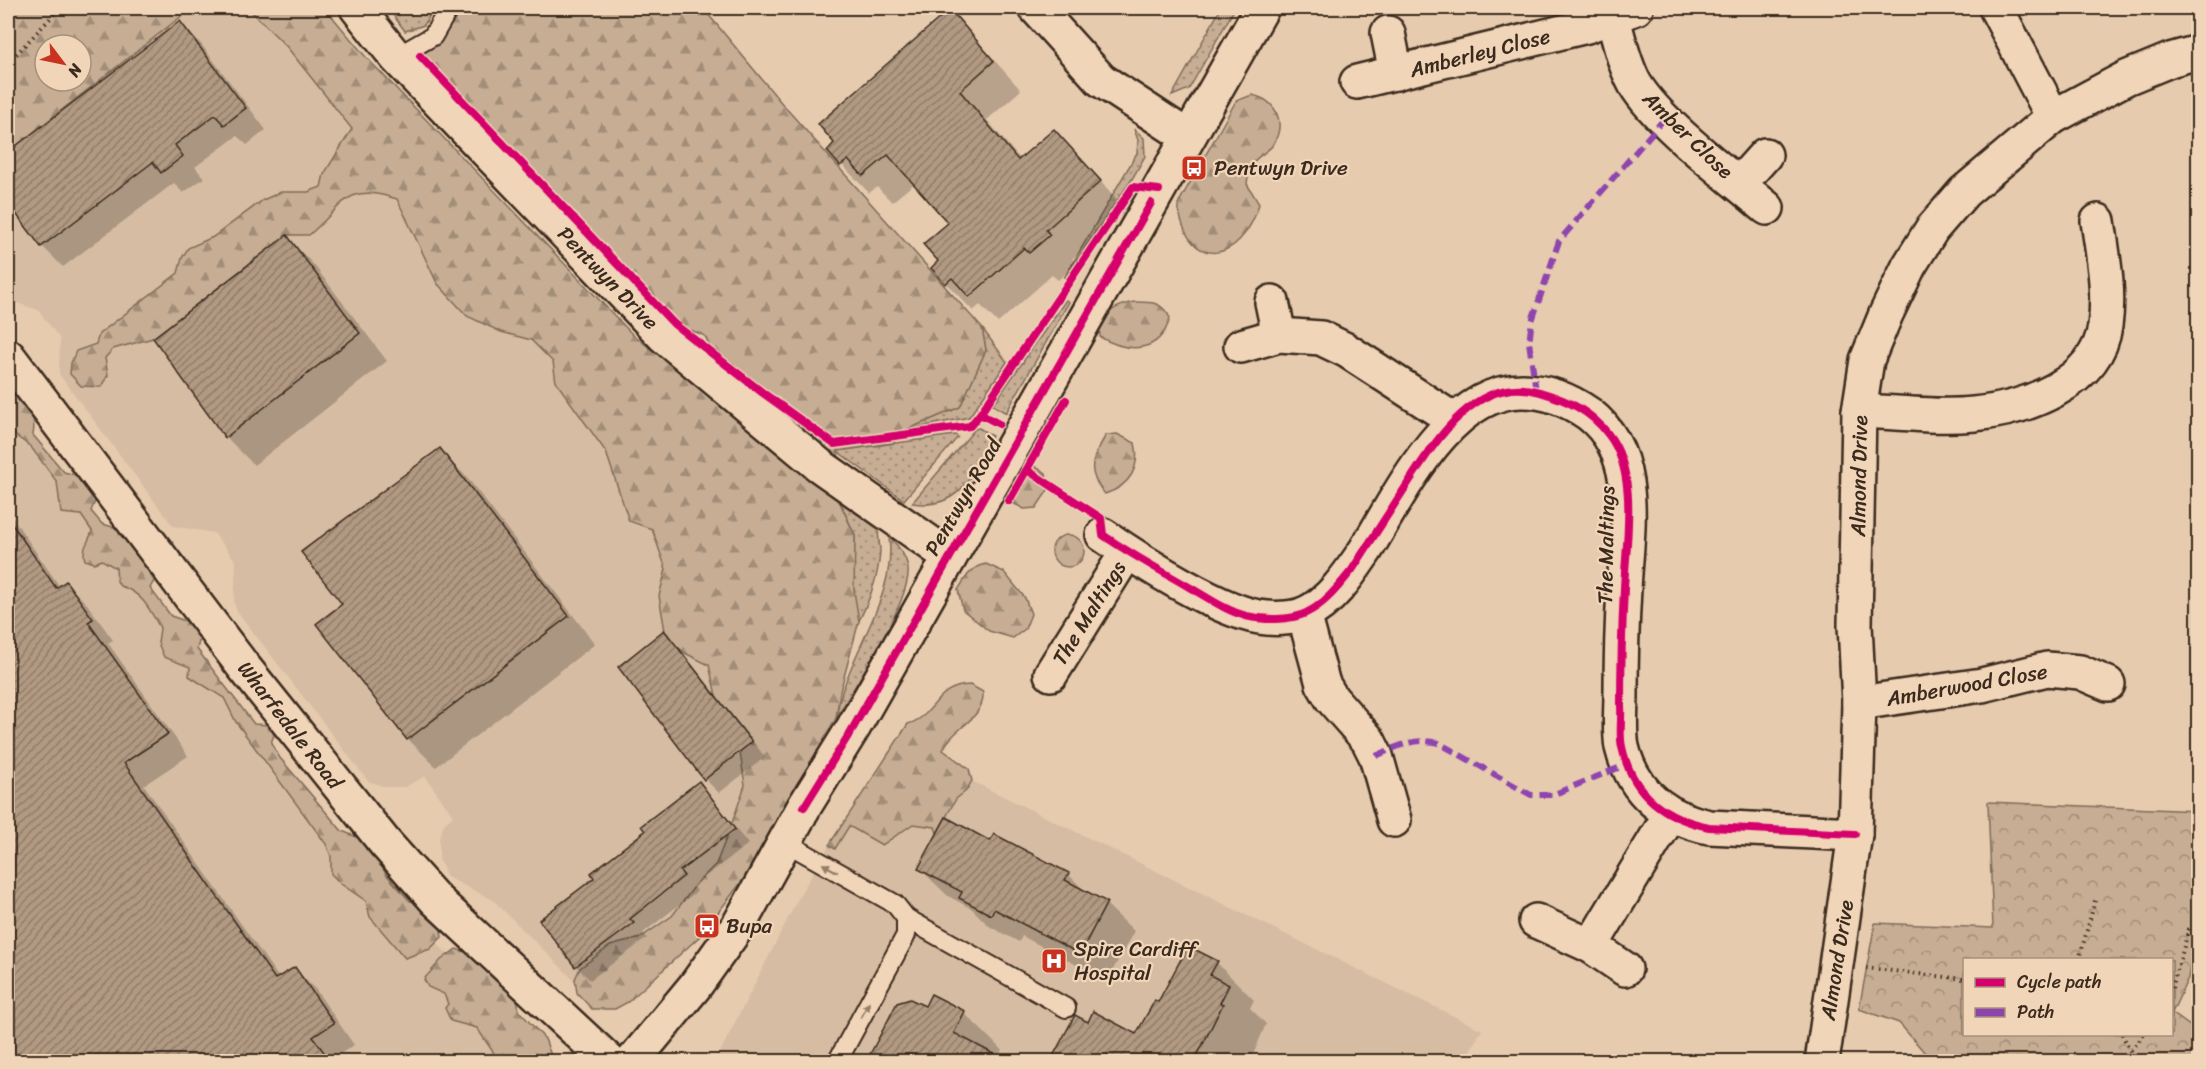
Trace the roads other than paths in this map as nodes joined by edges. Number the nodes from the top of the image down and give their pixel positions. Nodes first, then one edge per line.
1 (357, 8) edge
2 (448, 8) edge
3 (1036, 8) edge
4 (1262, 8) edge
5 (1996, 8) edge
6 (1624, 13) edge
7 (1388, 33) dead end
8 (2199, 52) edge
9 (396, 57) junction
10 (1396, 73) junction
11 (1357, 82) dead end
12 (2053, 117) junction
13 (1188, 137) junction
14 (1765, 155) dead end
15 (1739, 184) junction
16 (1767, 208) dead end
17 (2098, 221) dead end
18 (1272, 302) dead end
19 (1279, 335) junction
20 (1241, 346) dead end
21 (8, 356) edge
22 (1859, 411) junction
23 (1454, 420) junction
24 (950, 557) junction
25 (1304, 614) junction
26 (1051, 674) dead end
27 (2108, 684) dead end
28 (1859, 703) junction
29 (1670, 815) junction
30 (1394, 820) dead end
31 (1855, 834) junction
32 (785, 842) junction
33 (906, 918) junction
34 (1536, 921) dead end
35 (1591, 946) junction
36 (1625, 969) dead end
37 (1066, 1008) dead end
38 (610, 1062) edge
39 (632, 1062) edge
40 (837, 1062) edge
41 (1822, 1062) edge

1 - 9 street, Pentwyn Drive
2 - 9 lane
3 - 13 street
4 - 13 street, Pentwyn Road
5 - 12 street
6 - 10 street, Amberley Close
6 - 15 street, Amber Close
7 - 10 street
8 - 12 street, Almond Drive
9 - 24 street, Pentwyn Drive
10 - 11 street, Amberley Close
12 - 22 street, Almond Drive
13 - 24 street, Pentwyn Road
14 - 15 street
15 - 16 street, Amber Close
17 - 22 street
18 - 19 street
19 - 20 street
19 - 23 street
21 - 38 street, Wharfedale Road
22 - 28 street, Almond Drive
23 - 25 street, The Maltings
23 - 29 street, The Maltings
24 - 32 street, Pentwyn Road
25 - 26 street, The Maltings
25 - 30 street
27 - 28 street, Amberwood Close
28 - 31 street, Almond Drive
29 - 31 street, The Maltings
29 - 35 street
31 - 41 street, Almond Drive
33 -> 32 lane
32 - 39 street, Pentwyn Road
33 - 37 lane
40 -> 33 lane
34 - 35 street
35 - 36 street

